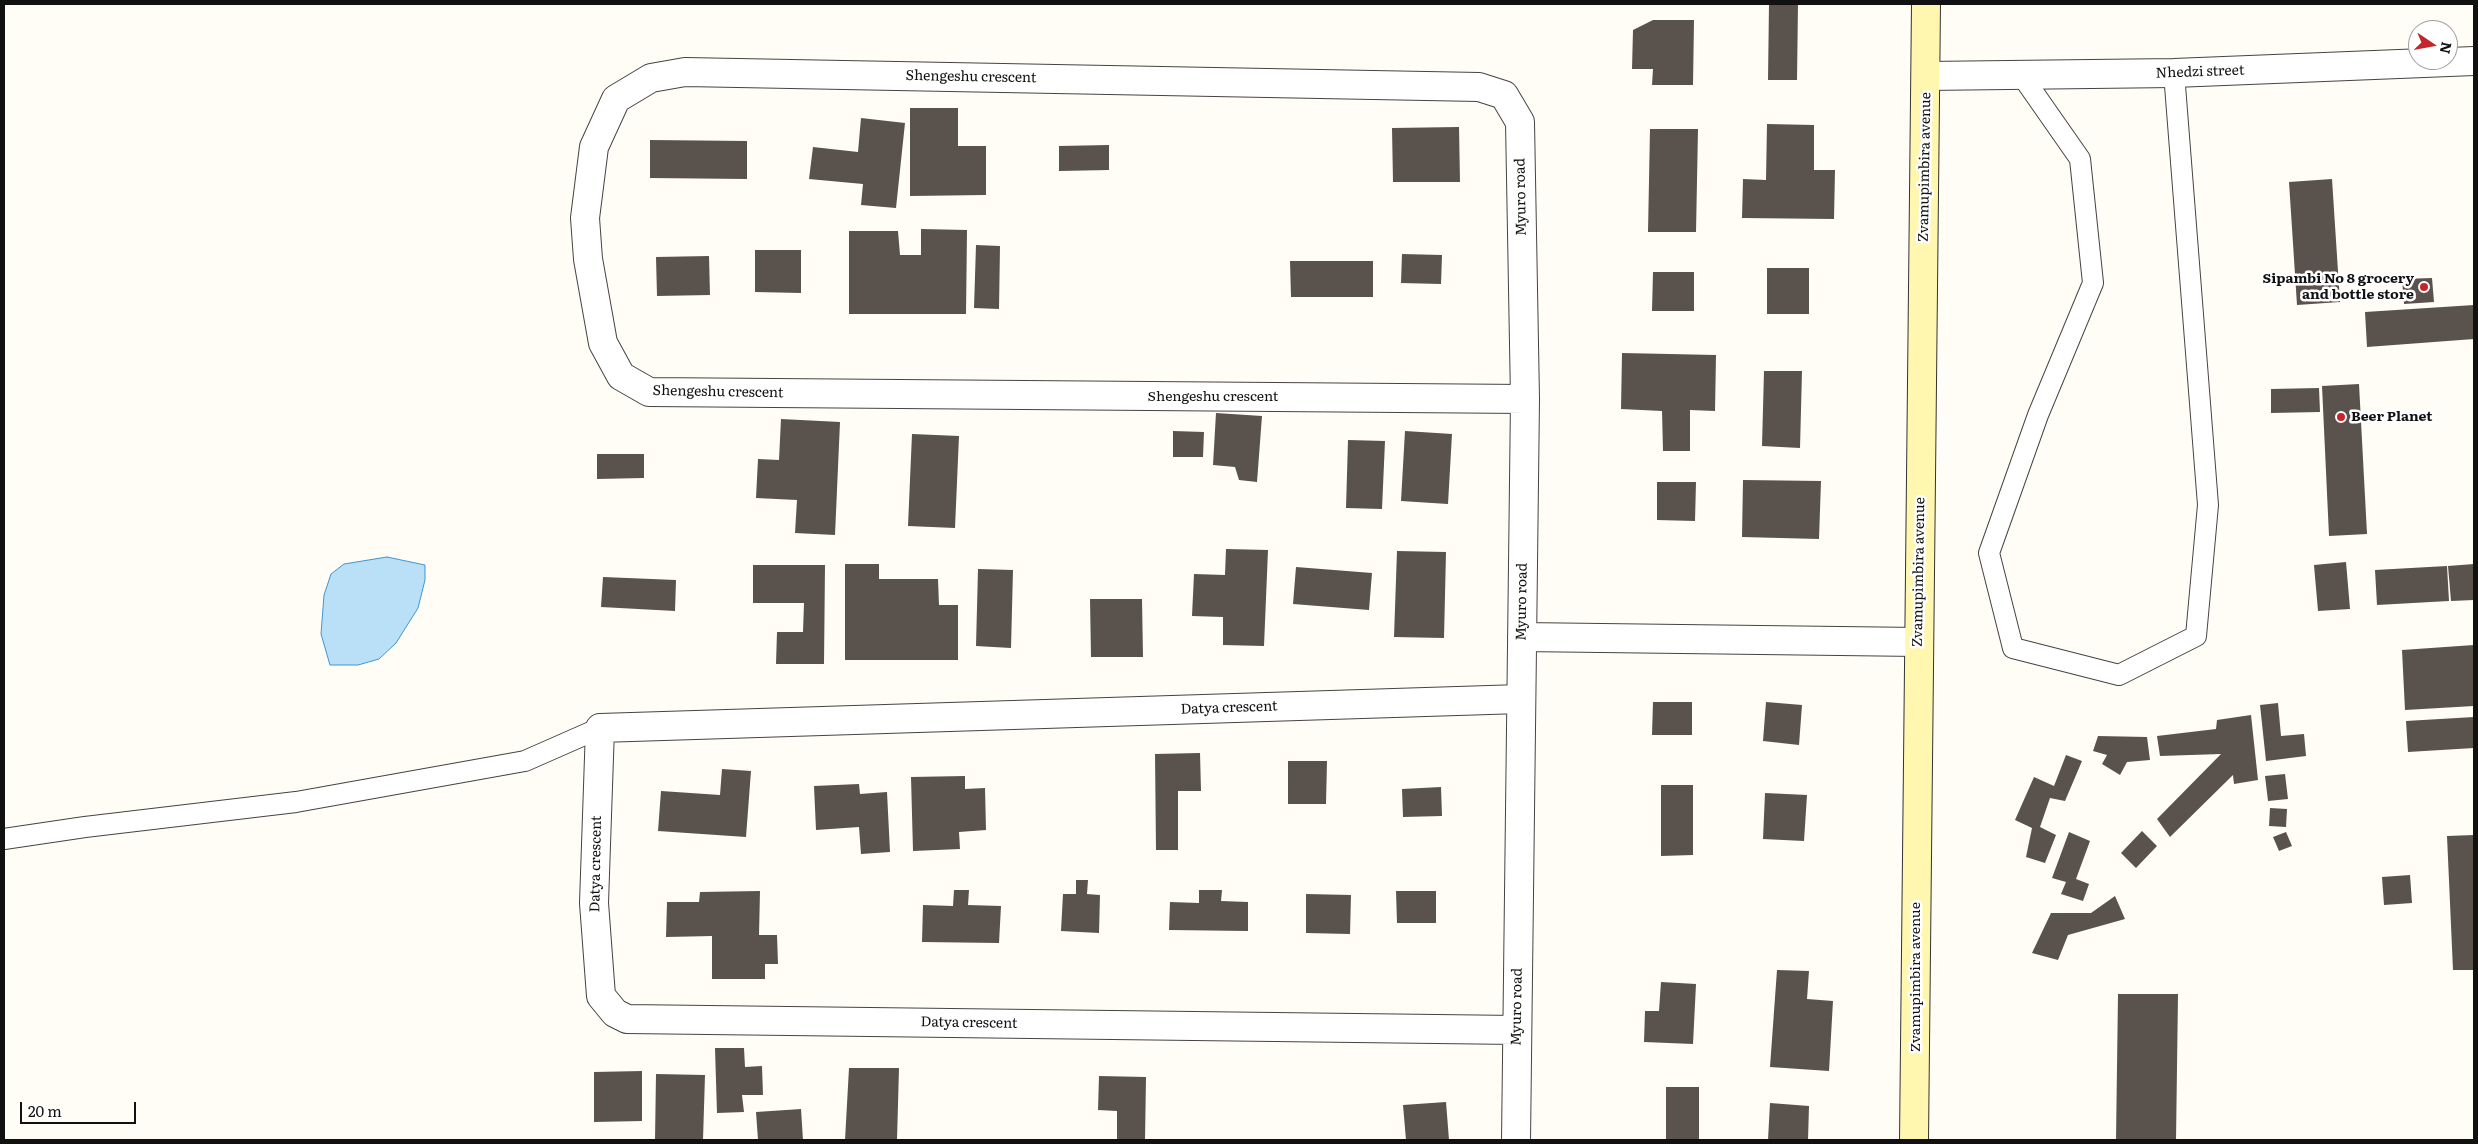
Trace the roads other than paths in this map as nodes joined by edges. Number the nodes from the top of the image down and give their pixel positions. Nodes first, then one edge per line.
1 (1926, 4) edge
2 (2474, 62) edge
3 (2174, 73) junction
4 (1926, 76) junction
5 (2022, 76) junction
6 (1479, 87) joint
7 (1525, 399) junction
8 (1522, 637) junction
9 (1918, 642) junction
10 (1521, 699) junction
11 (600, 728) junction
12 (4, 839) edge
13 (1517, 1030) junction
14 (1516, 1140) edge
15 (1914, 1140) edge

1 - 4 street, Zvamupimbira avenue
2 - 3 street, Nhedzi street
3 - 5 street, Nhedzi street
3 - 5 lane
4 - 5 street, Nhedzi street
4 - 9 street, Zvamupimbira avenue
6 - 7 street, Myuro road
6 - 7 street, Shengeshu crescent
7 - 8 street, Myuro road
8 - 9 street
8 - 10 street, Myuro road
9 - 15 street, Zvamupimbira avenue
10 - 11 street, Datya crescent
10 - 13 street, Myuro road
11 - 12 lane
11 - 13 street, Datya crescent
13 - 14 street, Myuro road

